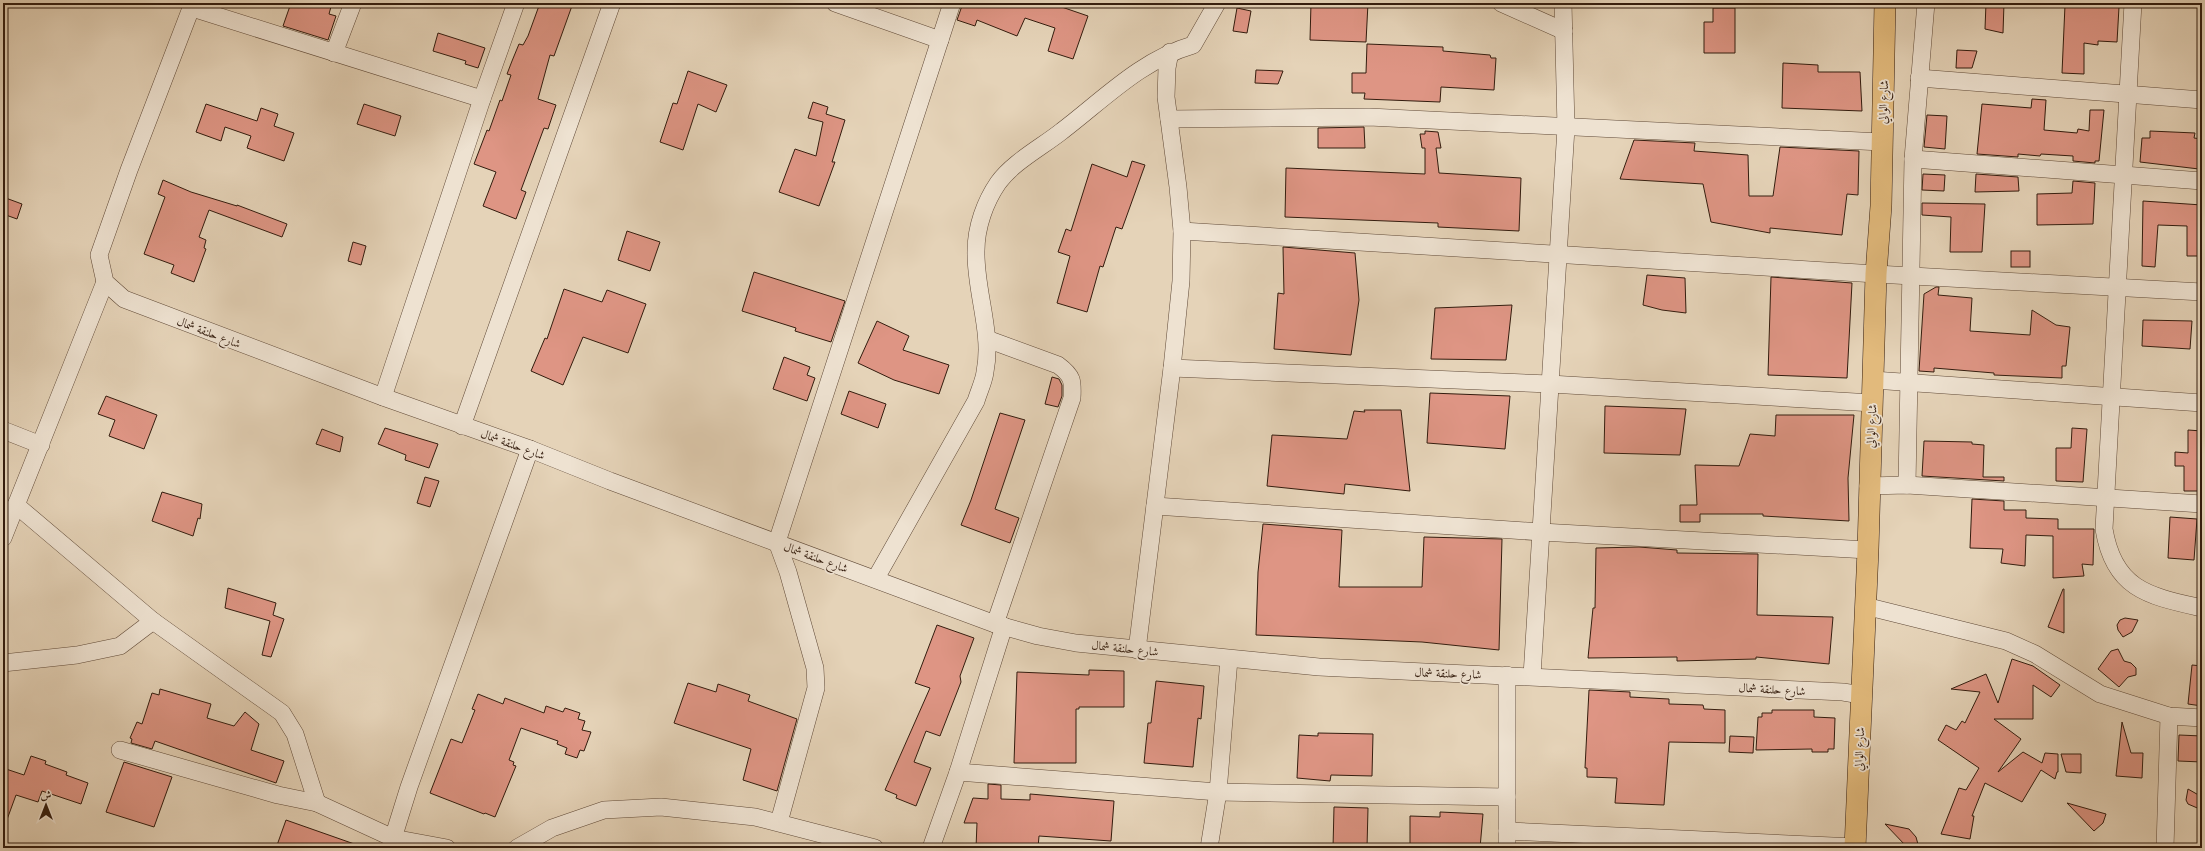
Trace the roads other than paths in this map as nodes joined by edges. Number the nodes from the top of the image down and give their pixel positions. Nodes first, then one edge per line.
1 (353, 3) edge
2 (516, 3) edge
3 (612, 3) edge
4 (835, 3) edge
5 (952, 3) edge
6 (1217, 3) edge
7 (1501, 3) edge
8 (1563, 3) edge
9 (1885, 3) edge
10 (1926, 3) edge
11 (2133, 3) edge
12 (192, 5) edge
13 (1564, 31) junction
14 (940, 40) junction
15 (1170, 52) junction
16 (334, 53) junction
17 (1919, 78) junction
18 (2129, 93) junction
19 (482, 100) junction
20 (2202, 100) edge
21 (1169, 118) junction
22 (1566, 128) junction
23 (1882, 142) junction
24 (1913, 160) junction
25 (2124, 174) junction
26 (2202, 181) edge
27 (1182, 231) junction
28 (1558, 254) junction
29 (1876, 274) junction
30 (1911, 276) junction
31 (105, 282) junction
32 (2117, 286) junction
33 (2202, 292) edge
34 (987, 339) junction
35 (1172, 368) junction
36 (1873, 380) junction
37 (1909, 383) junction
38 (1550, 384) junction
39 (383, 397) junction
40 (2110, 398) junction
41 (1873, 403) junction
42 (2202, 403) edge
43 (462, 426) junction
44 (3, 430) edge
45 (41, 445) junction
46 (530, 449) junction
47 (1907, 485) junction
48 (1868, 486) junction
49 (2106, 498) junction
50 (2202, 504) edge
51 (16, 505) junction
52 (1155, 506) junction
53 (1541, 532) junction
54 (3, 538) edge
55 (777, 542) junction
56 (1868, 550) junction
57 (876, 578) junction
58 (1865, 606) junction
59 (2202, 608) edge
60 (154, 621) junction
61 (1000, 625) junction
62 (1137, 650) junction
63 (1229, 659) junction
64 (3, 663) edge
65 (1507, 675) junction
66 (1532, 676) junction
67 (1861, 695) junction
68 (2169, 716) junction
69 (2202, 718) edge
70 (120, 750) dead end
71 (958, 772) junction
72 (1218, 792) junction
73 (1507, 797) junction
74 (317, 803) junction
75 (779, 822) junction
76 (1507, 831) junction
77 (392, 843) edge
78 (447, 848) edge
79 (517, 848) edge
80 (875, 848) edge
81 (931, 848) edge
82 (1209, 848) edge
83 (1507, 848) edge
84 (1855, 848) edge
85 (2165, 848) edge

1 - 16 street
2 - 19 street
3 - 43 street
4 - 14 street
5 - 14 street
6 - 15 street
7 - 13 street
8 - 13 street
9 - 23 main road, شارع الوالي
10 - 17 street
11 - 18 street
12 - 16 street
12 - 31 street
13 - 22 street
14 - 55 street
15 - 21 street
15 - 34 street
16 - 19 street
17 - 18 street
17 - 24 street
18 - 20 street
18 - 25 street
19 - 39 street
21 - 22 street
21 - 27 street
22 - 23 street
22 - 28 street
23 - 29 main road, شارع الوالي
24 - 25 street
24 - 30 street
25 - 26 street
25 - 32 street
27 - 28 street
27 - 35 street
28 - 29 street
28 - 38 street
29 - 30 street
29 - 36 main road, شارع الوالي
30 - 32 street
30 - 37 street
31 - 39 street, شارع حلنقة شمال
31 - 45 street
32 - 33 street
32 - 40 street
34 - 57 street
34 - 61 street
35 - 38 street
35 - 52 street
36 - 37 street
36 - 41 main road, شارع الوالي
37 - 40 street
37 - 47 street
38 - 41 street
38 - 53 street
39 - 43 street, شارع حلنقة شمال
40 - 42 street
40 - 49 street
41 - 48 main road, شارع الوالي
43 - 46 street, شارع حلنقة شمال
44 - 45 street
45 - 51 street
46 - 55 street, شارع حلنقة شمال
46 - 77 street
47 - 48 street
47 - 49 street
48 - 56 main road, شارع الوالي
49 - 50 street
49 - 59 street
51 - 54 street
51 - 60 street
52 - 53 street
52 - 62 street
53 - 56 street
53 - 66 street
55 - 57 street, شارع حلنقة شمال
55 - 75 street
56 - 58 main road, شارع الوالي
57 - 61 street, شارع حلنقة شمال
58 - 67 main road, شارع الوالي
58 - 68 street
60 - 64 street
60 - 74 street
61 - 62 street, شارع حلنقة شمال
61 - 71 street
62 - 63 street, شارع حلنقة شمال
63 - 65 street, شارع حلنقة شمال
63 - 72 street
65 - 66 street, شارع حلنقة شمال
65 - 73 street
66 - 67 street, شارع حلنقة شمال
67 - 84 main road, شارع الوالي
68 - 69 street
68 - 85 street
70 - 74 street
71 - 72 street
71 - 81 street
72 - 73 street
72 - 82 street
73 - 76 street
74 - 77 street
75 - 79 street
75 - 80 street
76 - 83 street
76 - 84 street
77 - 78 street

